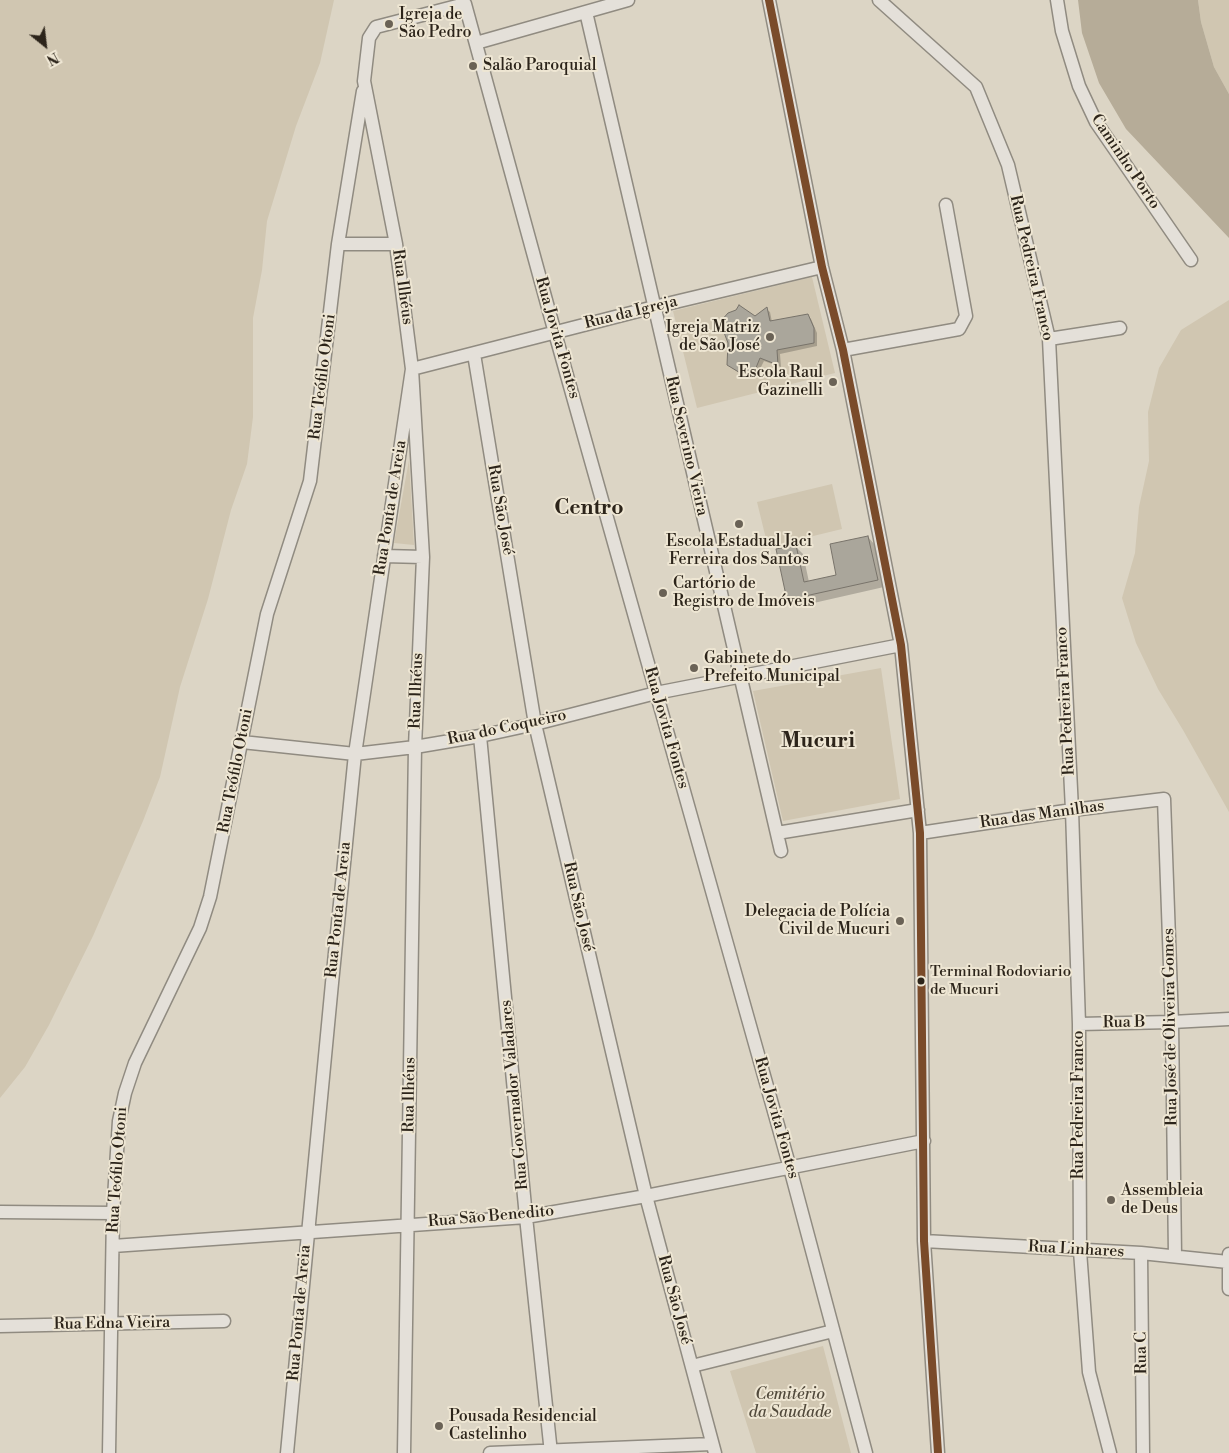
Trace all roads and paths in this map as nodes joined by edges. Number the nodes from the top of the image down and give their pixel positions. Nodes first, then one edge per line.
1 (628, 0) edge
2 (769, 0) edge
3 (879, 0) edge
4 (1057, 0) edge
5 (465, 4) joint
6 (586, 12) junction
7 (476, 43) junction
8 (364, 81) junction
9 (946, 205) dead end
10 (338, 244) junction
11 (396, 244) junction
12 (1191, 260) dead end
13 (822, 267) junction
14 (654, 307) junction
15 (1120, 328) dead end
16 (555, 333) junction
17 (1049, 338) junction
18 (843, 350) junction
19 (474, 354) junction
20 (412, 369) junction
21 (384, 556) junction
22 (423, 557) junction
23 (901, 644) junction
24 (739, 676) junction
25 (656, 693) junction
26 (535, 724) junction
27 (480, 736) junction
28 (242, 742) junction
29 (415, 748) junction
30 (355, 754) junction
31 (1164, 798) joint
32 (918, 810) junction
33 (1072, 810) junction
34 (777, 833) junction
35 (920, 833) junction
36 (781, 851) dead end
37 (1229, 1019) edge
38 (1172, 1022) junction
39 (1079, 1024) junction
40 (924, 1141) junction
41 (790, 1168) junction
42 (646, 1196) junction
43 (0, 1212) edge
44 (113, 1213) junction
45 (526, 1217) junction
46 (408, 1224) junction
47 (308, 1231) junction
48 (924, 1241) junction
49 (113, 1246) junction
50 (1080, 1251) junction
51 (1141, 1253) junction
52 (1175, 1256) junction
53 (1228, 1258) edge
54 (1229, 1289) edge
55 (224, 1321) dead end
56 (112, 1324) junction
57 (0, 1326) edge
58 (833, 1330) junction
59 (692, 1366) junction
60 (714, 1448) edge
61 (551, 1452) edge
62 (109, 1453) edge
63 (287, 1453) edge
64 (404, 1453) edge
65 (490, 1453) edge
66 (866, 1453) edge
67 (938, 1453) edge
68 (1110, 1453) edge
69 (1143, 1453) edge

1 - 6 street
2 - 13 street
3 - 17 street, Rua Pedreira Franco
4 - 12 street, Caminho Porto
5 - 7 street, Rua Jovita Fontes
5 - 8 street, Rua Ilhéus
6 - 7 street
6 - 14 street, Rua Severino Vieira
7 - 16 street, Rua Jovita Fontes
8 - 10 street, Rua Teófilo Otoni
8 - 11 street, Rua Ilhéus
9 - 18 street
10 - 11 street
10 - 28 street, Rua Teófilo Otoni
11 - 20 street, Rua Ilhéus
13 - 14 street, Rua da Igreja
13 - 18 street
14 - 16 street, Rua da Igreja
14 - 24 street, Rua Severino Vieira
15 - 17 street
16 - 19 street, Rua da Igreja
16 - 25 street, Rua Jovita Fontes
17 - 33 street, Rua Pedreira Franco
18 - 23 street
19 - 20 street, Rua da Igreja
19 - 26 street, Rua São José
20 - 21 street, Rua Ponta de Areia
20 - 22 street, Rua Ilhéus
21 - 22 street
21 - 30 street, Rua Ponta de Areia
22 - 29 street, Rua Ilhéus
23 - 24 street, Rua do Coqueiro
23 - 32 street
24 - 25 street, Rua do Coqueiro
24 - 34 street, Rua Severino Vieira
25 - 26 street, Rua do Coqueiro
25 - 41 street, Rua Jovita Fontes
26 - 27 street, Rua do Coqueiro
26 - 42 street, Rua São José
27 - 29 street, Rua do Coqueiro
27 - 45 street, Rua Governador Valadares
28 - 30 street, Rua do Coqueiro
28 - 44 street, Rua Teófilo Otoni
29 - 30 street, Rua do Coqueiro
29 - 46 street, Rua Ilhéus
30 - 47 street, Rua Ponta de Areia
31 - 33 street, Rua das Manilhas
31 - 38 street, Rua José de Oliveira Gomes
32 - 34 street
32 - 35 street
33 - 35 street, Rua das Manilhas
33 - 39 street, Rua Pedreira Franco
34 - 36 street, Rua Severino Vieira
35 - 40 street
37 - 38 street, Rua B
38 - 39 street, Rua B
38 - 52 street, Rua José de Oliveira Gomes
39 - 50 street, Rua Pedreira Franco
40 - 41 street, Rua São Benedito
40 - 48 street
41 - 42 street, Rua São Benedito
41 - 58 street, Rua Jovita Fontes
42 - 45 street, Rua São Benedito
42 - 59 street, Rua São José
43 - 44 street
44 - 49 street, Rua Teófilo Otoni
45 - 46 street, Rua São Benedito
45 - 61 street, Rua Governador Valadares
46 - 47 street, Rua São Benedito
46 - 64 street, Rua Ilhéus
47 - 49 street, Rua São Benedito
47 - 63 street, Rua Ponta de Areia
48 - 50 street, Rua Linhares
48 - 67 street
49 - 56 street, Rua Teófilo Otoni
50 - 51 street, Rua Linhares
50 - 68 street, Rua Pedreira Franco
51 - 52 street, Rua Linhares
51 - 69 street, Rua C
52 - 53 street, Rua Linhares
53 - 54 street
55 - 56 street, Rua Edna Vieira
56 - 57 street, Rua Edna Vieira
56 - 62 street, Rua Teófilo Otoni
58 - 59 street
58 - 66 street, Rua Jovita Fontes
59 - 60 street, Rua São José
60 - 61 street
61 - 65 street

